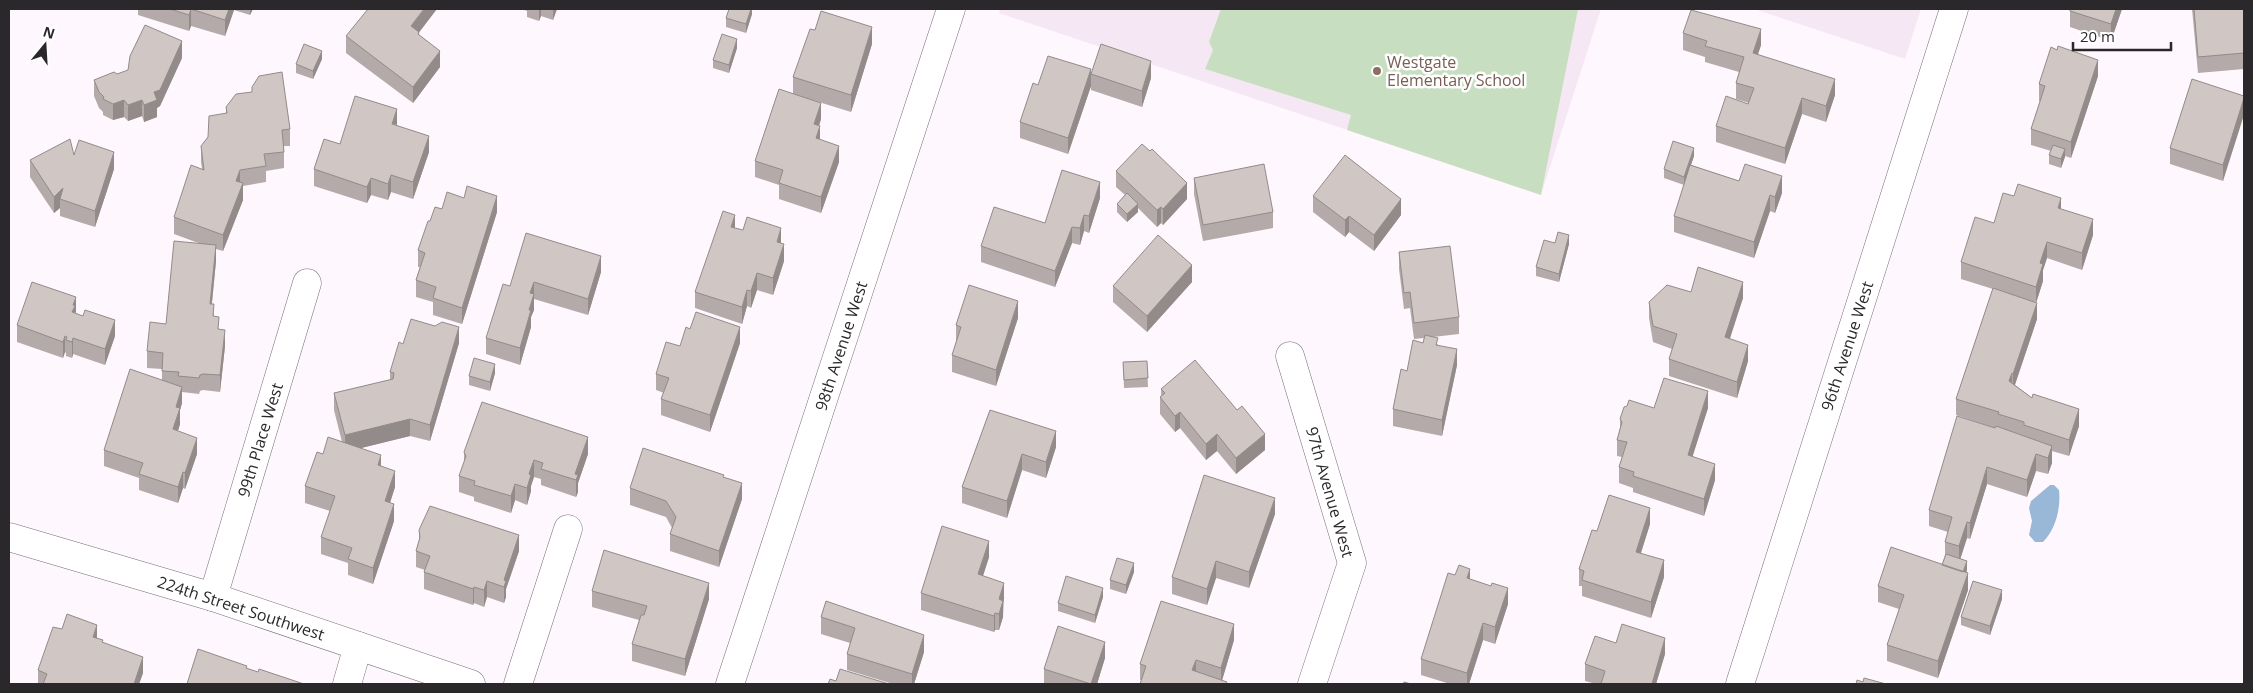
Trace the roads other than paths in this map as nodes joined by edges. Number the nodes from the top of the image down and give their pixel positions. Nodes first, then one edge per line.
1 (951, 9) edge
2 (1954, 9) edge
3 (307, 283) dead end
4 (1290, 356) dead end
5 (568, 529) dead end
6 (9, 537) edge
7 (213, 597) junction
8 (358, 646) junction
9 (347, 684) edge
10 (471, 684) edge
11 (518, 684) edge
12 (730, 684) edge
13 (1312, 684) edge
14 (1740, 684) edge

1 - 12 street, 98th Avenue West
2 - 14 street, 96th Avenue West
3 - 7 street, 99th Place West
4 - 13 street, 97th Avenue West
5 - 11 street
6 - 7 street, 224th Street Southwest
7 - 8 street, 224th Street Southwest
8 - 9 street
8 - 10 street, 224th Street Southwest

